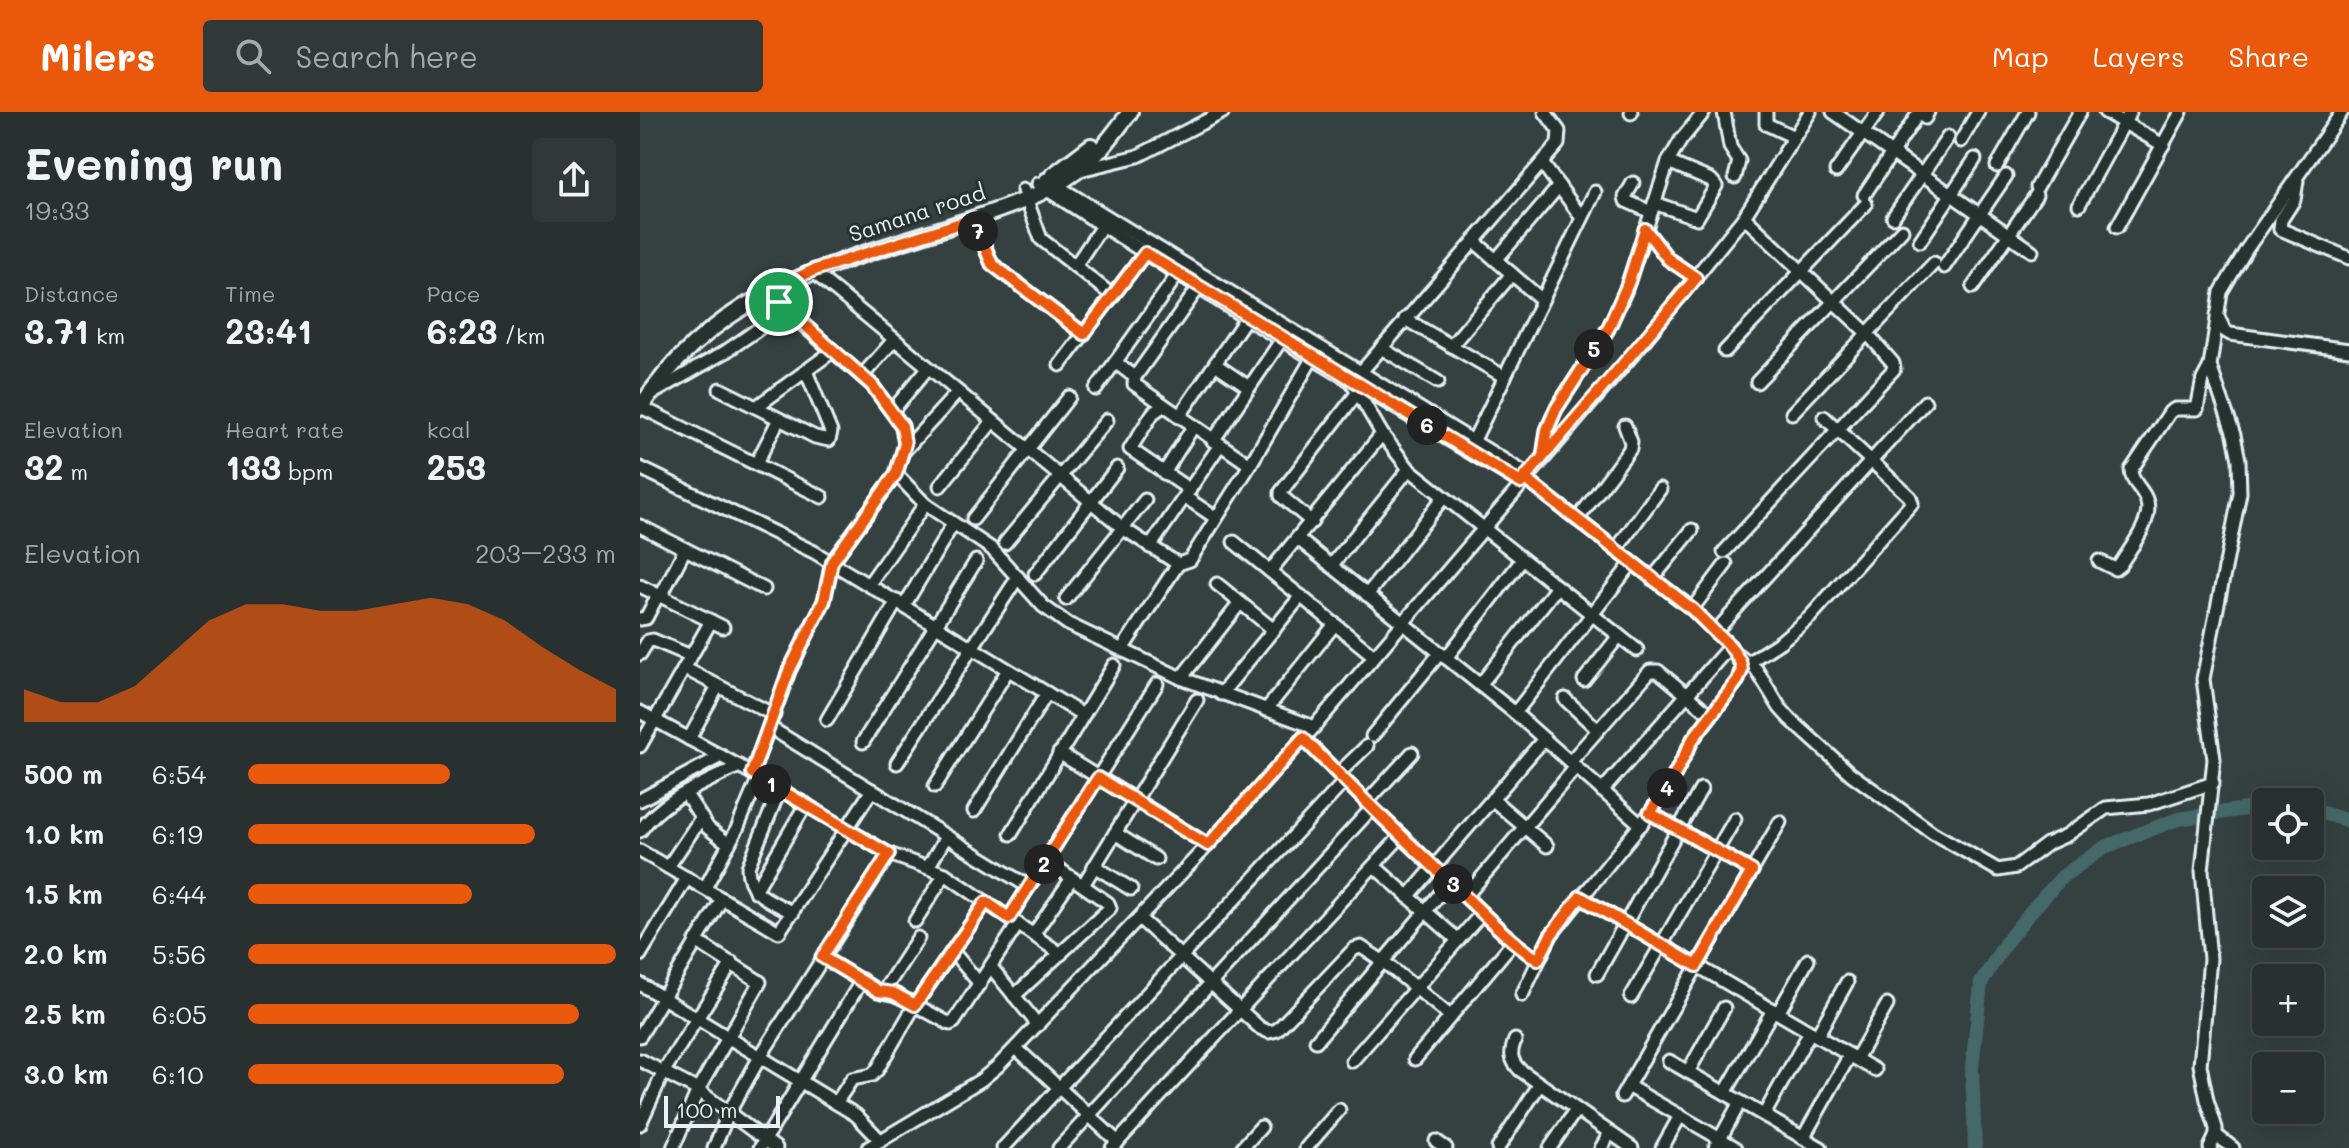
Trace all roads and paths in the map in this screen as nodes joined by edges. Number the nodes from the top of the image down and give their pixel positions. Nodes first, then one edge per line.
1 (1118, 112) edge
2 (1130, 112) edge
3 (1223, 112) edge
4 (1545, 112) edge
5 (1704, 112) edge
6 (1724, 112) edge
7 (1766, 112) edge
8 (1793, 112) edge
9 (1810, 112) edge
10 (1833, 112) edge
11 (1878, 112) edge
12 (1978, 112) edge
13 (2028, 112) edge
14 (2080, 112) edge
15 (2105, 112) edge
16 (2181, 112) edge
17 (2342, 112) edge
18 (1924, 115) edge
19 (2127, 117) edge
20 (1803, 123) junction
21 (1863, 133) junction
22 (1794, 137) junction
23 (1948, 137) dead end
24 (1961, 141) dead end
25 (2163, 145) junction
26 (1892, 154) junction
27 (1975, 159) dead end
28 (1668, 162) junction
29 (1542, 163) junction
30 (1997, 166) dead end
31 (1078, 170) junction
32 (1836, 171) dead end
33 (1922, 174) junction
34 (2006, 176) dead end
35 (1735, 177) dead end
36 (2298, 178) junction
37 (1633, 183) dead end
38 (1046, 185) junction
39 (1559, 186) junction
40 (1595, 192) dead end
41 (1026, 194) junction
42 (1951, 195) junction
43 (2079, 205) dead end
44 (1652, 208) junction
45 (1981, 215) junction
46 (1744, 217) junction
47 (1893, 217) dead end
48 (1582, 218) junction
49 (973, 219) junction
50 (1102, 226) junction
51 (2117, 227) dead end
52 (1645, 229) junction
53 (1902, 230) dead end
54 (2010, 235) junction
55 (1474, 241) junction
56 (1920, 241) dead end
57 (2032, 251) dead end
58 (1145, 253) junction
59 (2349, 258) edge
60 (1496, 260) junction
61 (1075, 266) junction
62 (812, 271) junction
63 (1802, 271) junction
64 (1178, 274) junction
65 (1512, 274) junction
66 (1696, 278) junction
67 (768, 286) junction
68 (1199, 287) junction
69 (1973, 287) dead end
70 (1113, 296) junction
71 (1542, 300) junction
72 (1834, 302) junction
73 (786, 310) junction
74 (2217, 314) junction
75 (1246, 318) junction
76 (1405, 319) junction
77 (1867, 333) junction
78 (1084, 334) junction
79 (1282, 339) junction
80 (894, 340) junction
81 (1451, 346) junction
82 (1381, 348) junction
83 (2349, 350) edge
84 (833, 351) junction
85 (1725, 351) dead end
86 (1313, 357) junction
87 (1115, 362) junction
88 (1215, 364) junction
89 (1060, 365) dead end
90 (2210, 366) junction
91 (928, 368) junction
92 (806, 371) junction
93 (862, 376) junction
94 (1135, 377) junction
95 (1356, 377) junction
96 (1505, 377) junction
97 (1438, 382) dead end
98 (1757, 382) dead end
99 (1249, 387) junction
100 (720, 389) dead end
101 (1096, 389) dead end
102 (1358, 392) junction
103 (957, 393) junction
104 (1069, 397) dead end
105 (642, 401) edge
106 (1925, 402) dead end
107 (1163, 406) junction
108 (756, 407) junction
109 (892, 411) junction
110 (1792, 413) dead end
111 (1179, 417) junction
112 (1824, 417) dead end
113 (779, 419) junction
114 (1107, 420) dead end
115 (993, 421) junction
116 (1625, 426) dead end
117 (1193, 427) junction
118 (1839, 430) junction
119 (1382, 434) junction
120 (1473, 442) junction
121 (1217, 443) junction
122 (1027, 449) junction
123 (903, 452) junction
124 (1543, 457) junction
125 (1871, 460) junction
126 (756, 464) junction
127 (1250, 465) junction
128 (640, 468) edge
129 (1117, 468) dead end
130 (1409, 469) junction
131 (1164, 473) junction
132 (896, 474) junction
133 (1060, 476) junction
134 (1524, 479) junction
135 (940, 486) dead end
136 (1660, 489) dead end
137 (1187, 493) junction
138 (822, 497) dead end
139 (1443, 498) junction
140 (1145, 500) dead end
141 (1091, 502) junction
142 (925, 504) junction
143 (1216, 518) junction
144 (973, 519) dead end
145 (1577, 520) junction
146 (1312, 522) junction
147 (953, 524) junction
148 (640, 526) edge
149 (1482, 528) junction
150 (1124, 529) junction
151 (1692, 530) dead end
152 (1298, 539) junction
153 (1234, 542) dead end
154 (1005, 543) dead end
155 (1150, 547) junction
156 (685, 549) junction
157 (1616, 550) junction
158 (1522, 560) junction
159 (976, 561) dead end
160 (2099, 561) dead end
161 (832, 562) junction
162 (1632, 563) junction
163 (1178, 564) junction
164 (1331, 566) junction
165 (1270, 571) junction
166 (1035, 574) dead end
167 (1018, 577) junction
168 (1652, 579) junction
169 (869, 584) junction
170 (1217, 584) dead end
171 (640, 586) edge
172 (1557, 587) junction
173 (764, 589) dead end
174 (660, 595) junction
175 (1367, 595) junction
176 (1301, 596) junction
177 (1066, 599) dead end
178 (1240, 603) junction
179 (901, 604) junction
180 (1692, 609) junction
181 (1593, 615) junction
182 (640, 619) edge
183 (711, 621) junction
184 (1401, 623) junction
185 (1335, 624) junction
186 (936, 626) junction
187 (723, 627) dead end
188 (1274, 630) junction
189 (1715, 632) junction
190 (1619, 636) junction
191 (971, 647) junction
192 (1123, 648) junction
193 (1637, 650) dead end
194 (1732, 650) junction
195 (640, 654) edge
196 (691, 656) junction
197 (1374, 656) junction
198 (1443, 656) junction
199 (1114, 665) dead end
200 (684, 668) junction
201 (1008, 670) junction
202 (1756, 670) junction
203 (1181, 678) junction
204 (1584, 680) dead end
205 (1157, 684) dead end
206 (1480, 685) junction
207 (718, 686) junction
208 (1047, 693) junction
209 (1221, 694) junction
210 (1688, 695) junction
211 (1565, 699) dead end
212 (1197, 700) dead end
213 (1266, 710) junction
214 (640, 712) edge
215 (1515, 713) junction
216 (774, 715) junction
217 (1083, 715) junction
218 (1711, 715) junction
219 (655, 720) junction
220 (827, 720) dead end
221 (769, 727) junction
222 (1314, 727) junction
223 (1598, 730) junction
224 (1303, 738) junction
225 (689, 739) junction
226 (1544, 739) junction
227 (863, 742) dead end
228 (640, 746) edge
229 (1059, 753) junction
230 (1412, 753) dead end
231 (721, 756) junction
232 (897, 763) dead end
233 (1573, 765) junction
234 (739, 766) junction
235 (756, 775) junction
236 (1098, 778) junction
237 (1341, 778) junction
238 (935, 786) dead end
239 (2212, 786) junction
240 (780, 789) junction
241 (1701, 789) dead end
242 (872, 790) junction
243 (1602, 791) junction
244 (686, 794) junction
245 (1492, 799) junction
246 (640, 800) edge
247 (1135, 801) junction
248 (806, 804) junction
249 (1369, 806) junction
250 (974, 811) dead end
251 (1650, 813) junction
252 (701, 818) junction
253 (1735, 819) dead end
254 (1780, 822) dead end
255 (1641, 825) junction
256 (1525, 827) junction
257 (847, 830) junction
258 (1678, 830) junction
259 (640, 831) edge
260 (1115, 833) junction
261 (1011, 834) dead end
262 (1401, 836) junction
263 (946, 837) junction
264 (729, 844) junction
265 (1208, 845) junction
266 (1547, 846) dead end
267 (640, 851) edge
268 (1716, 852) junction
269 (889, 854) junction
270 (1156, 859) dead end
271 (1046, 860) junction
272 (1094, 866) junction
273 (1374, 866) junction
274 (668, 867) junction
275 (928, 867) junction
276 (1435, 868) junction
277 (1752, 871) junction
278 (945, 874) junction
279 (687, 878) junction
280 (1072, 878) junction
281 (1450, 882) junction
282 (1083, 885) junction
283 (1029, 887) junction
284 (705, 888) junction
285 (1131, 889) dead end
286 (755, 891) junction
287 (1466, 896) junction
288 (1408, 897) junction
289 (1580, 897) junction
290 (722, 899) junction
291 (986, 902) junction
292 (1425, 912) junction
293 (793, 913) junction
294 (1482, 913) junction
295 (1139, 918) junction
296 (915, 921) dead end
297 (1014, 921) junction
298 (1625, 924) junction
299 (1033, 935) junction
300 (918, 938) dead end
301 (1458, 940) junction
302 (696, 941) junction
303 (1661, 945) junction
304 (952, 951) junction
305 (1526, 951) junction
306 (1061, 954) junction
307 (640, 955) edge
308 (1181, 956) junction
309 (822, 957) junction
310 (1808, 960) dead end
311 (1384, 962) junction
312 (732, 963) junction
313 (1697, 966) junction
314 (991, 967) junction
315 (1597, 974) dead end
316 (862, 980) junction
317 (1847, 982) dead end
318 (1211, 983) junction
319 (640, 984) edge
320 (980, 984) junction
321 (1415, 988) junction
322 (883, 992) junction
323 (1522, 995) dead end
324 (1014, 996) junction
325 (1631, 997) dead end
326 (662, 998) junction
327 (915, 1005) junction
328 (1887, 1005) dead end
329 (1724, 1008) dead end
330 (1240, 1010) junction
331 (1776, 1012) junction
332 (1450, 1016) junction
333 (698, 1019) junction
334 (1038, 1025) junction
335 (1813, 1034) junction
336 (640, 1036) edge
337 (729, 1038) junction
338 (1515, 1040) dead end
339 (1316, 1041) dead end
340 (1016, 1048) junction
341 (760, 1057) junction
342 (1853, 1057) junction
343 (1415, 1059) dead end
344 (640, 1060) edge
345 (1352, 1061) dead end
346 (1669, 1061) dead end
347 (1875, 1070) dead end
348 (664, 1071) junction
349 (1688, 1072) junction
350 (800, 1081) junction
351 (1540, 1084) junction
352 (1060, 1088) junction
353 (698, 1090) junction
354 (1725, 1093) junction
355 (1740, 1102) junction
356 (836, 1103) junction
357 (1339, 1110) dead end
358 (1576, 1110) junction
359 (729, 1112) junction
360 (1089, 1115) junction
361 (1764, 1115) junction
362 (1680, 1116) junction
363 (640, 1124) edge
364 (1261, 1127) dead end
365 (1610, 1133) junction
366 (2216, 1135) junction
367 (1803, 1138) junction
368 (880, 1140) junction
369 (762, 1143) edge
370 (1717, 1143) edge
371 (1115, 1145) edge
372 (673, 1148) edge
373 (714, 1148) edge
374 (776, 1148) edge
375 (868, 1148) edge
376 (1003, 1148) edge
377 (1059, 1148) edge
378 (1242, 1148) edge
379 (1306, 1148) edge
380 (1498, 1148) edge
381 (1550, 1148) edge
382 (1601, 1148) edge
383 (1632, 1148) edge
384 (1662, 1148) edge
385 (1736, 1148) edge
386 (1821, 1148) edge
387 (2210, 1148) edge
388 (2233, 1148) edge

1 - 38 main road, Samana road
2 - 31 main road, Samana road
3 - 31 street
4 - 29 street
5 - 28 street
6 - 35 street
7 - 22 street
8 - 20 street
9 - 20 street
10 - 21 street
11 - 21 street
12 - 24 street
13 - 30 street
14 - 54 street
15 - 19 street
16 - 25 street
17 - 36 street
18 - 26 street
19 - 25 street
19 - 43 street
20 - 22 street
21 - 26 street
21 - 32 street
22 - 46 street
23 - 33 street
25 - 51 street
26 - 33 street
26 - 63 street
27 - 42 street
28 - 44 street
28 - 44 street
29 - 39 street
29 - 55 street
31 - 38 main road, Samana road
33 - 42 street
33 - 47 street
34 - 45 street
36 - 59 street
36 - 74 street
37 - 44 street
38 - 41 main road, Samana road
38 - 50 street
38 - 95 street
39 - 48 street
39 - 60 street
40 - 48 street
41 - 49 main road, Samana road
41 - 61 street
41 - 67 main road, Samana road
42 - 45 street
42 - 56 street
44 - 52 street
45 - 54 street
45 - 77 street
46 - 63 street
46 - 66 street
48 - 71 street
49 - 62 main road, Samana road
49 - 78 street
50 - 58 street
50 - 61 street
52 - 66 street
52 - 124 street
53 - 72 street
54 - 57 street
54 - 69 street
55 - 60 street
55 - 76 street
58 - 64 street
58 - 70 street
60 - 65 street
61 - 70 street
62 - 67 main road, Samana road
62 - 80 street
63 - 72 street
63 - 85 street
64 - 68 street
64 - 87 street
65 - 71 street
65 - 81 street
66 - 124 street
67 - 73 street
67 - 105 main road, Samana road
68 - 75 street
68 - 94 street
70 - 78 street
71 - 96 street
72 - 77 street
72 - 98 street
73 - 84 street
73 - 105 street
74 - 83 street
74 - 90 street
75 - 79 street
75 - 88 street
76 - 81 street
76 - 82 street
77 - 110 street
77 - 118 street
78 - 89 street
79 - 86 street
79 - 99 street
80 - 91 street
80 - 93 street
81 - 96 street
82 - 95 street
82 - 97 street
84 - 92 street
84 - 93 street
86 - 95 street
86 - 127 street
87 - 94 street
87 - 101 street
88 - 99 street
88 - 111 street
90 - 160 street
90 - 239 street
91 - 103 street
91 - 109 street
92 - 108 street
92 - 113 street
93 - 109 street
94 - 107 street
95 - 102 street
95 - 120 street
95 - 134 street
96 - 120 street
99 - 121 street
100 - 108 street
102 - 119 street
102 - 146 street
103 - 115 street
103 - 123 street
104 - 122 street
105 - 126 street
106 - 125 street
107 - 111 street
107 - 131 street
108 - 113 street
109 - 123 street
111 - 117 street
112 - 118 street
113 - 126 street
114 - 133 street
115 - 122 street
115 - 135 street
116 - 145 street
117 - 121 street
117 - 131 street
118 - 125 street
118 - 180 street
119 - 130 street
119 - 146 street
120 - 134 street
121 - 127 street
121 - 137 street
122 - 133 street
122 - 144 street
123 - 132 street
124 - 134 street
125 - 189 street
125 - 202 street
126 - 138 street
127 - 143 street
128 - 161 street
129 - 141 street
130 - 139 street
130 - 164 street
131 - 137 street
132 - 142 street
132 - 161 street
133 - 141 street
133 - 154 street
134 - 145 street
134 - 149 street
136 - 157 street
137 - 143 street
137 - 155 street
139 - 149 street
139 - 175 street
140 - 150 street
141 - 150 street
141 - 166 street
142 - 147 street
142 - 169 street
143 - 163 street
145 - 157 street
146 - 152 street
147 - 167 street
147 - 179 street
148 - 156 street
149 - 158 street
149 - 184 street
150 - 155 street
150 - 177 street
151 - 168 street
152 - 164 street
152 - 165 street
153 - 165 street
155 - 163 street
156 - 173 street
156 - 174 street
157 - 162 street
158 - 172 street
158 - 198 street
159 - 186 street
161 - 169 street
161 - 216 street
162 - 168 street
162 - 181 street
163 - 192 street
164 - 175 street
165 - 176 street
167 - 191 street
167 - 192 street
168 - 180 street
169 - 179 street
170 - 178 street
171 - 174 street
172 - 181 street
172 - 206 street
174 - 182 street
174 - 183 street
175 - 184 street
176 - 185 street
176 - 188 street
178 - 188 street
178 - 203 street
179 - 186 street
179 - 220 street
180 - 189 street
181 - 190 street
181 - 215 street
183 - 187 street
183 - 196 street
184 - 197 street
184 - 198 street
185 - 197 street
185 - 213 street
186 - 191 street
186 - 227 street
188 - 209 street
189 - 194 street
190 - 193 street
190 - 204 street
191 - 201 street
191 - 232 street
192 - 203 street
194 - 202 street
194 - 210 street
194 - 218 street
195 - 196 street
196 - 200 street
197 - 222 street
198 - 206 street
198 - 237 street
199 - 217 street
200 - 207 street
200 - 219 street
201 - 208 street
201 - 238 street
202 - 239 street
203 - 209 street
205 - 236 street
206 - 215 street
207 - 216 street
207 - 225 street
208 - 217 street
208 - 250 street
209 - 213 street
210 - 218 street
210 - 223 street
210 - 243 street
211 - 223 street
212 - 247 street
213 - 222 street
214 - 219 street
215 - 226 street
216 - 221 street
217 - 229 street
218 - 251 street
219 - 225 street
219 - 228 street
221 - 235 street
221 - 242 street
222 - 224 street
223 - 233 street
224 - 237 street
224 - 265 street
225 - 231 street
226 - 233 street
226 - 245 street
229 - 236 street
229 - 261 street
230 - 249 street
231 - 234 street
231 - 246 street
233 - 243 street
233 - 256 street
234 - 235 street
234 - 244 street
235 - 240 street
235 - 264 street
236 - 247 street
236 - 271 street
237 - 249 street
237 - 308 street
239 - 366 street
240 - 248 street
240 - 286 street
241 - 258 street
242 - 257 street
242 - 263 street
243 - 255 street
244 - 252 street
244 - 259 street
245 - 256 street
245 - 276 street
247 - 260 street
247 - 265 street
248 - 257 street
248 - 286 street
249 - 262 street
249 - 318 street
251 - 255 street
251 - 258 street
252 - 264 street
252 - 274 street
253 - 268 street
254 - 277 street
255 - 289 street
256 - 266 street
256 - 287 street
257 - 269 street
257 - 293 street
258 - 268 street
258 - 298 street
260 - 270 street
260 - 272 street
262 - 273 street
262 - 276 street
263 - 275 street
263 - 283 street
264 - 284 street
265 - 295 street
267 - 274 street
268 - 277 street
268 - 303 street
269 - 275 street
269 - 309 street
271 - 280 street
271 - 283 street
272 - 282 street
272 - 285 street
273 - 288 street
273 - 330 street
274 - 279 street
275 - 278 street
276 - 281 street
276 - 288 street
277 - 313 street
278 - 291 street
278 - 296 street
279 - 284 street
279 - 307 street
280 - 282 street
280 - 299 street
281 - 287 street
281 - 292 street
282 - 306 street
283 - 297 street
284 - 290 street
286 - 293 street
287 - 294 street
288 - 292 street
289 - 298 street
289 - 305 street
290 - 293 street
290 - 302 street
291 - 297 street
291 - 304 street
292 - 301 street
292 - 311 street
294 - 301 street
294 - 305 street
295 - 308 street
295 - 334 street
297 - 299 street
297 - 314 street
298 - 303 street
298 - 315 street
299 - 306 street
300 - 322 street
301 - 321 street
302 - 312 street
302 - 326 street
303 - 313 street
303 - 325 street
304 - 320 street
304 - 327 street
305 - 323 street
305 - 332 street
306 - 324 street
308 - 318 street
308 - 352 street
309 - 316 street
309 - 341 street
310 - 331 street
311 - 321 street
311 - 330 street
311 - 339 street
312 - 333 street
312 - 337 street
313 - 331 street
313 - 362 street
314 - 320 street
314 - 324 street
316 - 322 street
316 - 350 street
317 - 335 street
318 - 330 street
318 - 360 street
319 - 326 street
320 - 327 street
321 - 332 street
321 - 345 street
322 - 327 street
324 - 334 street
326 - 333 street
326 - 336 street
327 - 356 street
328 - 342 street
329 - 349 street
330 - 371 street
331 - 335 street
331 - 354 street
332 - 343 street
333 - 337 street
333 - 348 street
334 - 340 street
335 - 342 street
335 - 361 street
337 - 341 street
337 - 353 street
338 - 351 street
340 - 352 street
340 - 368 street
341 - 350 street
341 - 359 street
342 - 347 street
342 - 367 street
344 - 348 street
346 - 349 street
348 - 353 street
348 - 363 street
349 - 354 street
350 - 356 street
350 - 369 street
351 - 358 street
351 - 380 street
352 - 360 street
352 - 376 street
353 - 359 street
353 - 372 street
354 - 355 street
355 - 361 street
355 - 370 street
356 - 368 street
357 - 379 street
358 - 365 street
358 - 381 street
359 - 369 street
359 - 373 street
360 - 371 street
360 - 377 street
361 - 367 street
362 - 370 street
362 - 384 street
364 - 378 street
365 - 382 street
365 - 383 street
366 - 387 street
366 - 388 street
367 - 386 street
368 - 375 street
369 - 374 street
370 - 385 street

